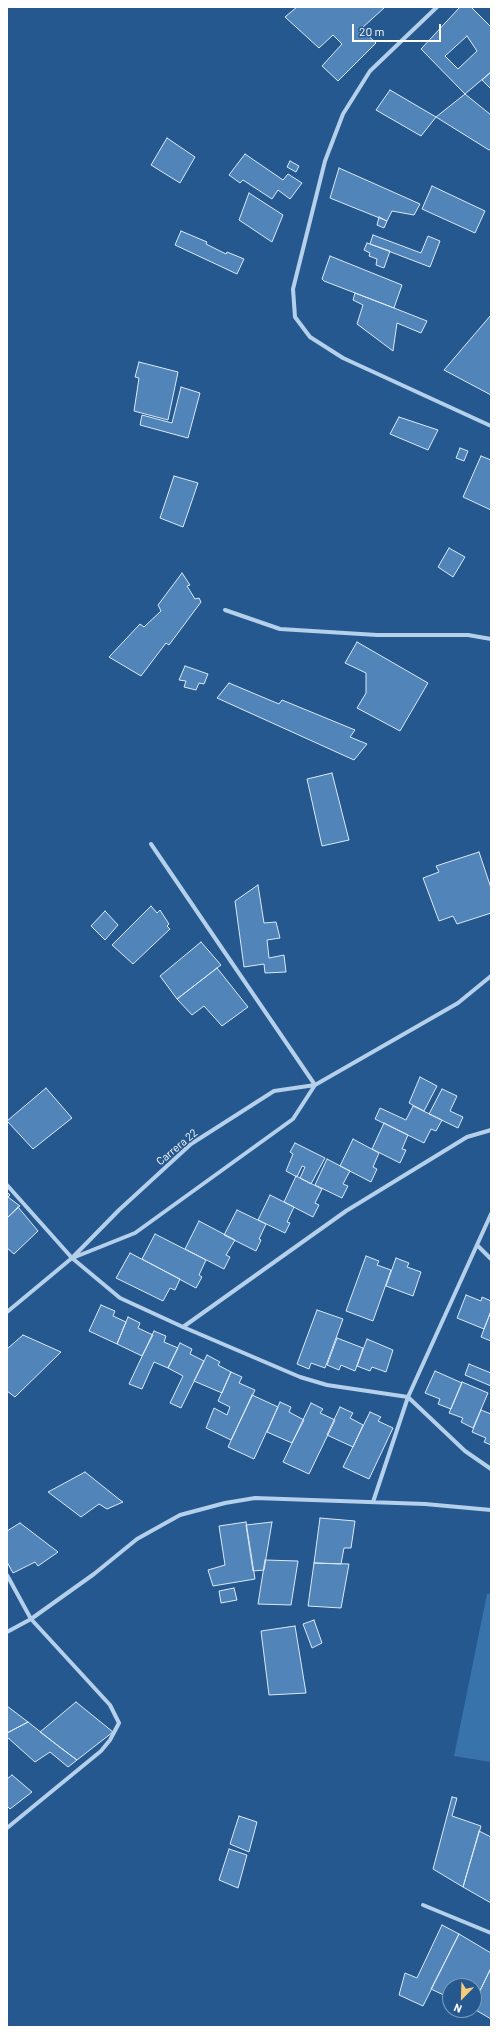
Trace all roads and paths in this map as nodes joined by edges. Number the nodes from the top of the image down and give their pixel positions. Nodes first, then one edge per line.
1 (437, 7) edge
2 (491, 426) edge
3 (225, 610) dead end
4 (491, 640) edge
5 (151, 844) dead end
6 (491, 976) edge
7 (315, 1085) junction
8 (491, 1130) edge
9 (7, 1185) edge
10 (491, 1214) edge
11 (478, 1246) junction
12 (72, 1258) junction
13 (491, 1259) edge
14 (7, 1312) edge
15 (183, 1327) junction
16 (408, 1397) junction
17 (491, 1469) edge
18 (373, 1502) junction
19 (491, 1510) edge
20 (7, 1575) edge
21 (31, 1619) junction
22 (7, 1632) edge
23 (7, 1828) edge
24 (423, 1905) dead end
25 (491, 1932) edge

1 - 2 street
3 - 4 street
5 - 7 street
6 - 7 street, Carrera 22
7 - 12 street, Carrera 22
7 - 12 street, Carrera 22
8 - 15 street
9 - 12 street
10 - 11 street
11 - 13 street
11 - 16 street
12 - 14 street, Carrera 22
12 - 15 street
15 - 16 street
16 - 17 street
16 - 18 street
18 - 19 street
18 - 21 street
20 - 21 street
21 - 22 street
21 - 23 street
24 - 25 street

